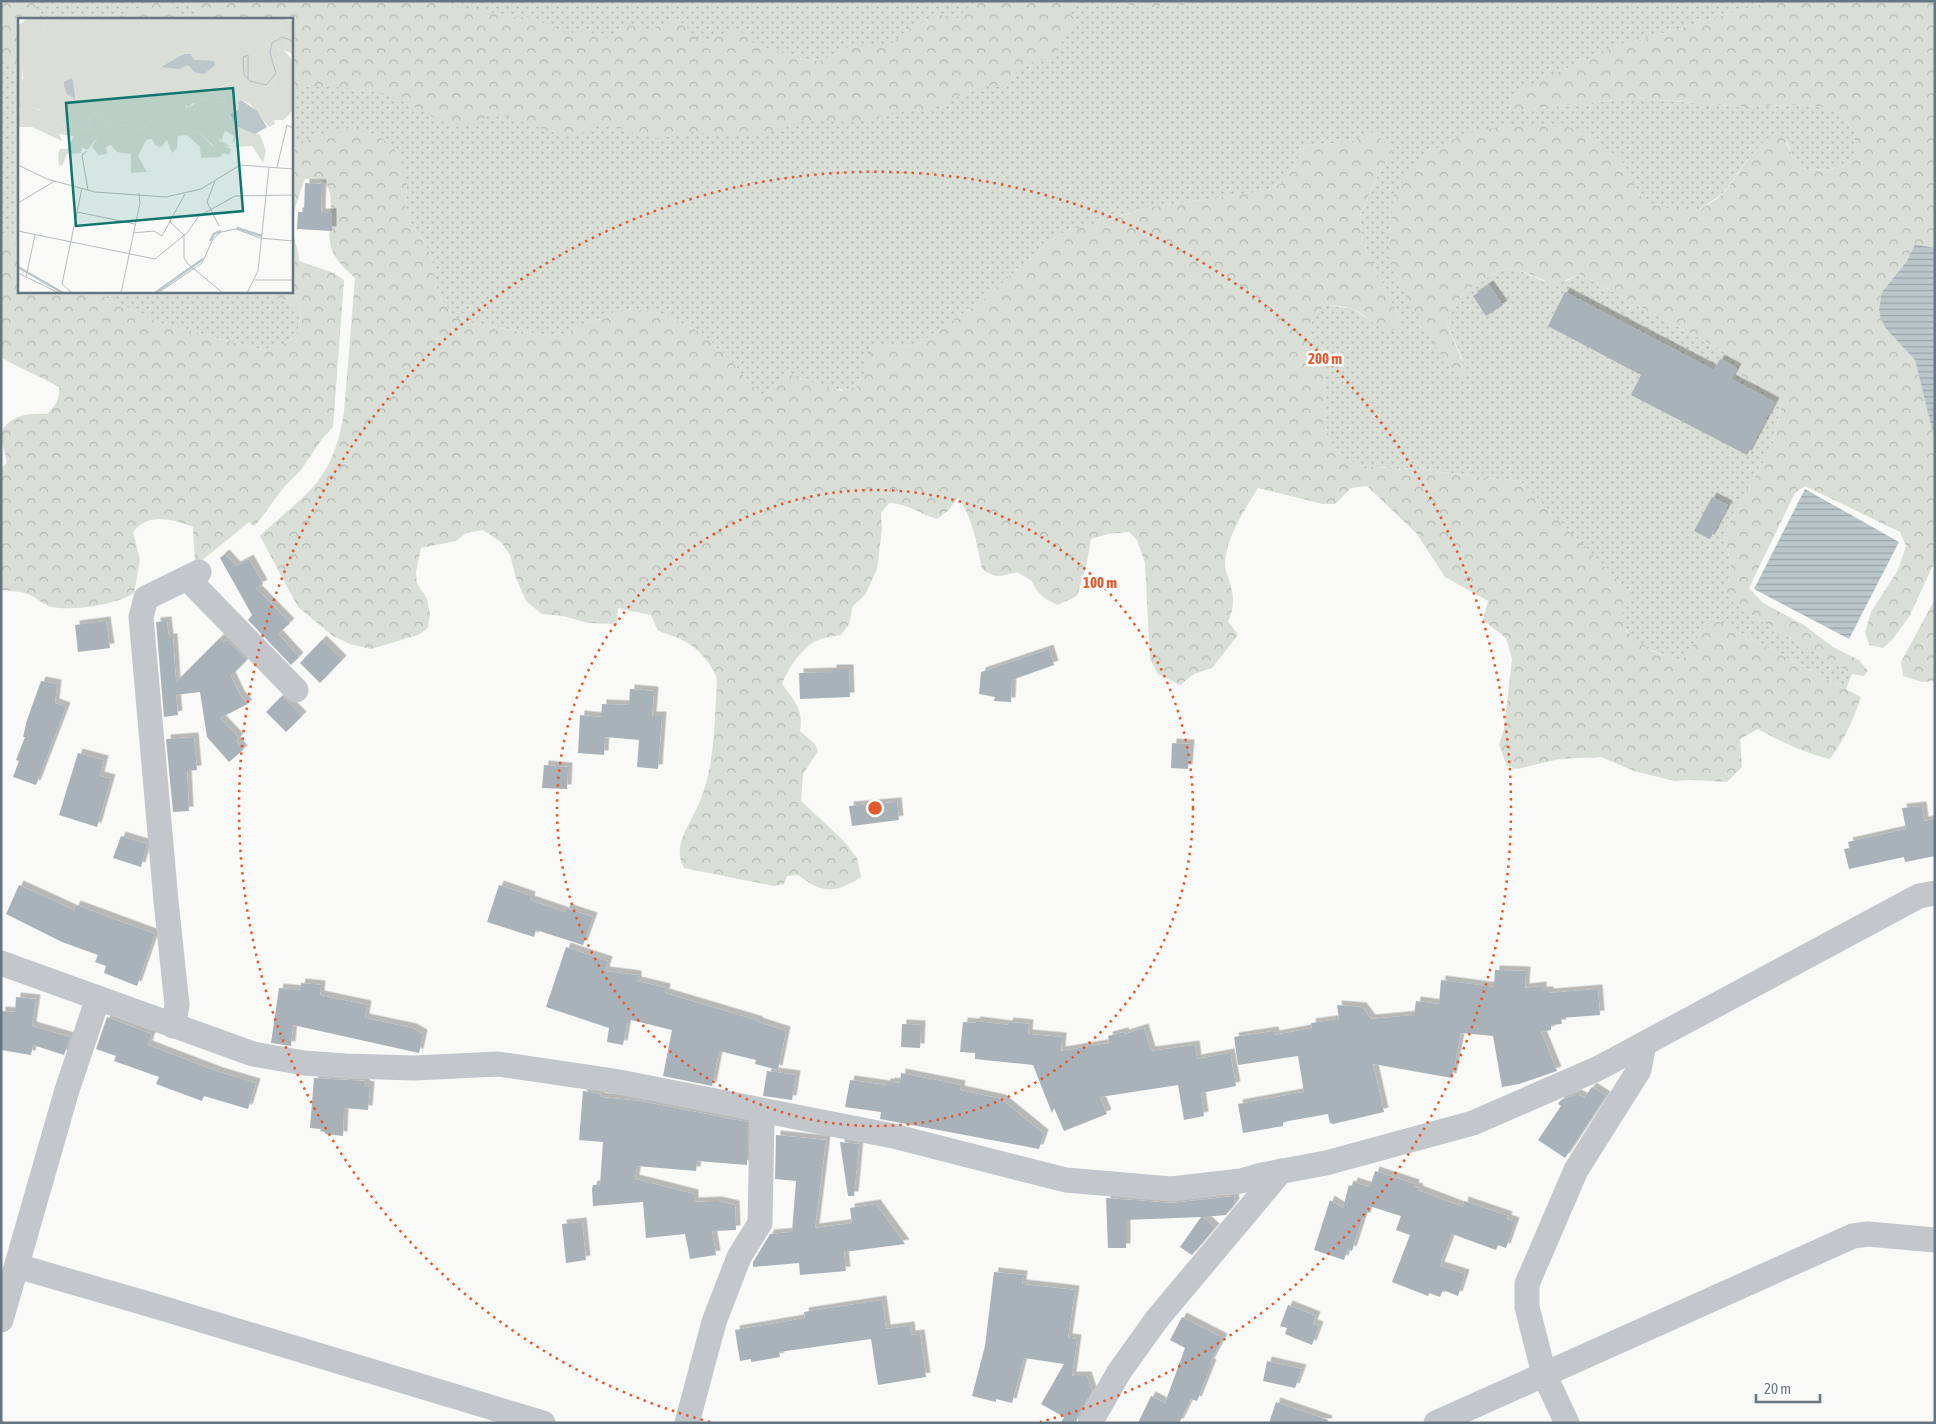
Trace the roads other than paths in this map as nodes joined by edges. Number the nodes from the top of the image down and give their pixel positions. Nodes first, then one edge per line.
1 (296, 690) dead end
2 (1935, 893) edge
3 (1, 963) edge
4 (98, 998) junction
5 (173, 1026) junction
6 (1644, 1044) junction
7 (759, 1111) junction
8 (1281, 1171) junction
9 (1935, 1240) edge
10 (17, 1266) junction
11 (1, 1320) edge
12 (1544, 1374) junction
13 (543, 1423) edge
14 (687, 1423) edge
15 (1090, 1423) edge
16 (1436, 1423) edge
17 (1567, 1423) edge

1 - 5 street
2 - 6 street
3 - 4 street
4 - 5 street
4 - 10 street
5 - 7 street
6 - 8 street
6 - 12 street
7 - 8 street
7 - 14 street
8 - 15 street
9 - 12 street
10 - 11 street
10 - 13 street
12 - 16 street
12 - 17 street

